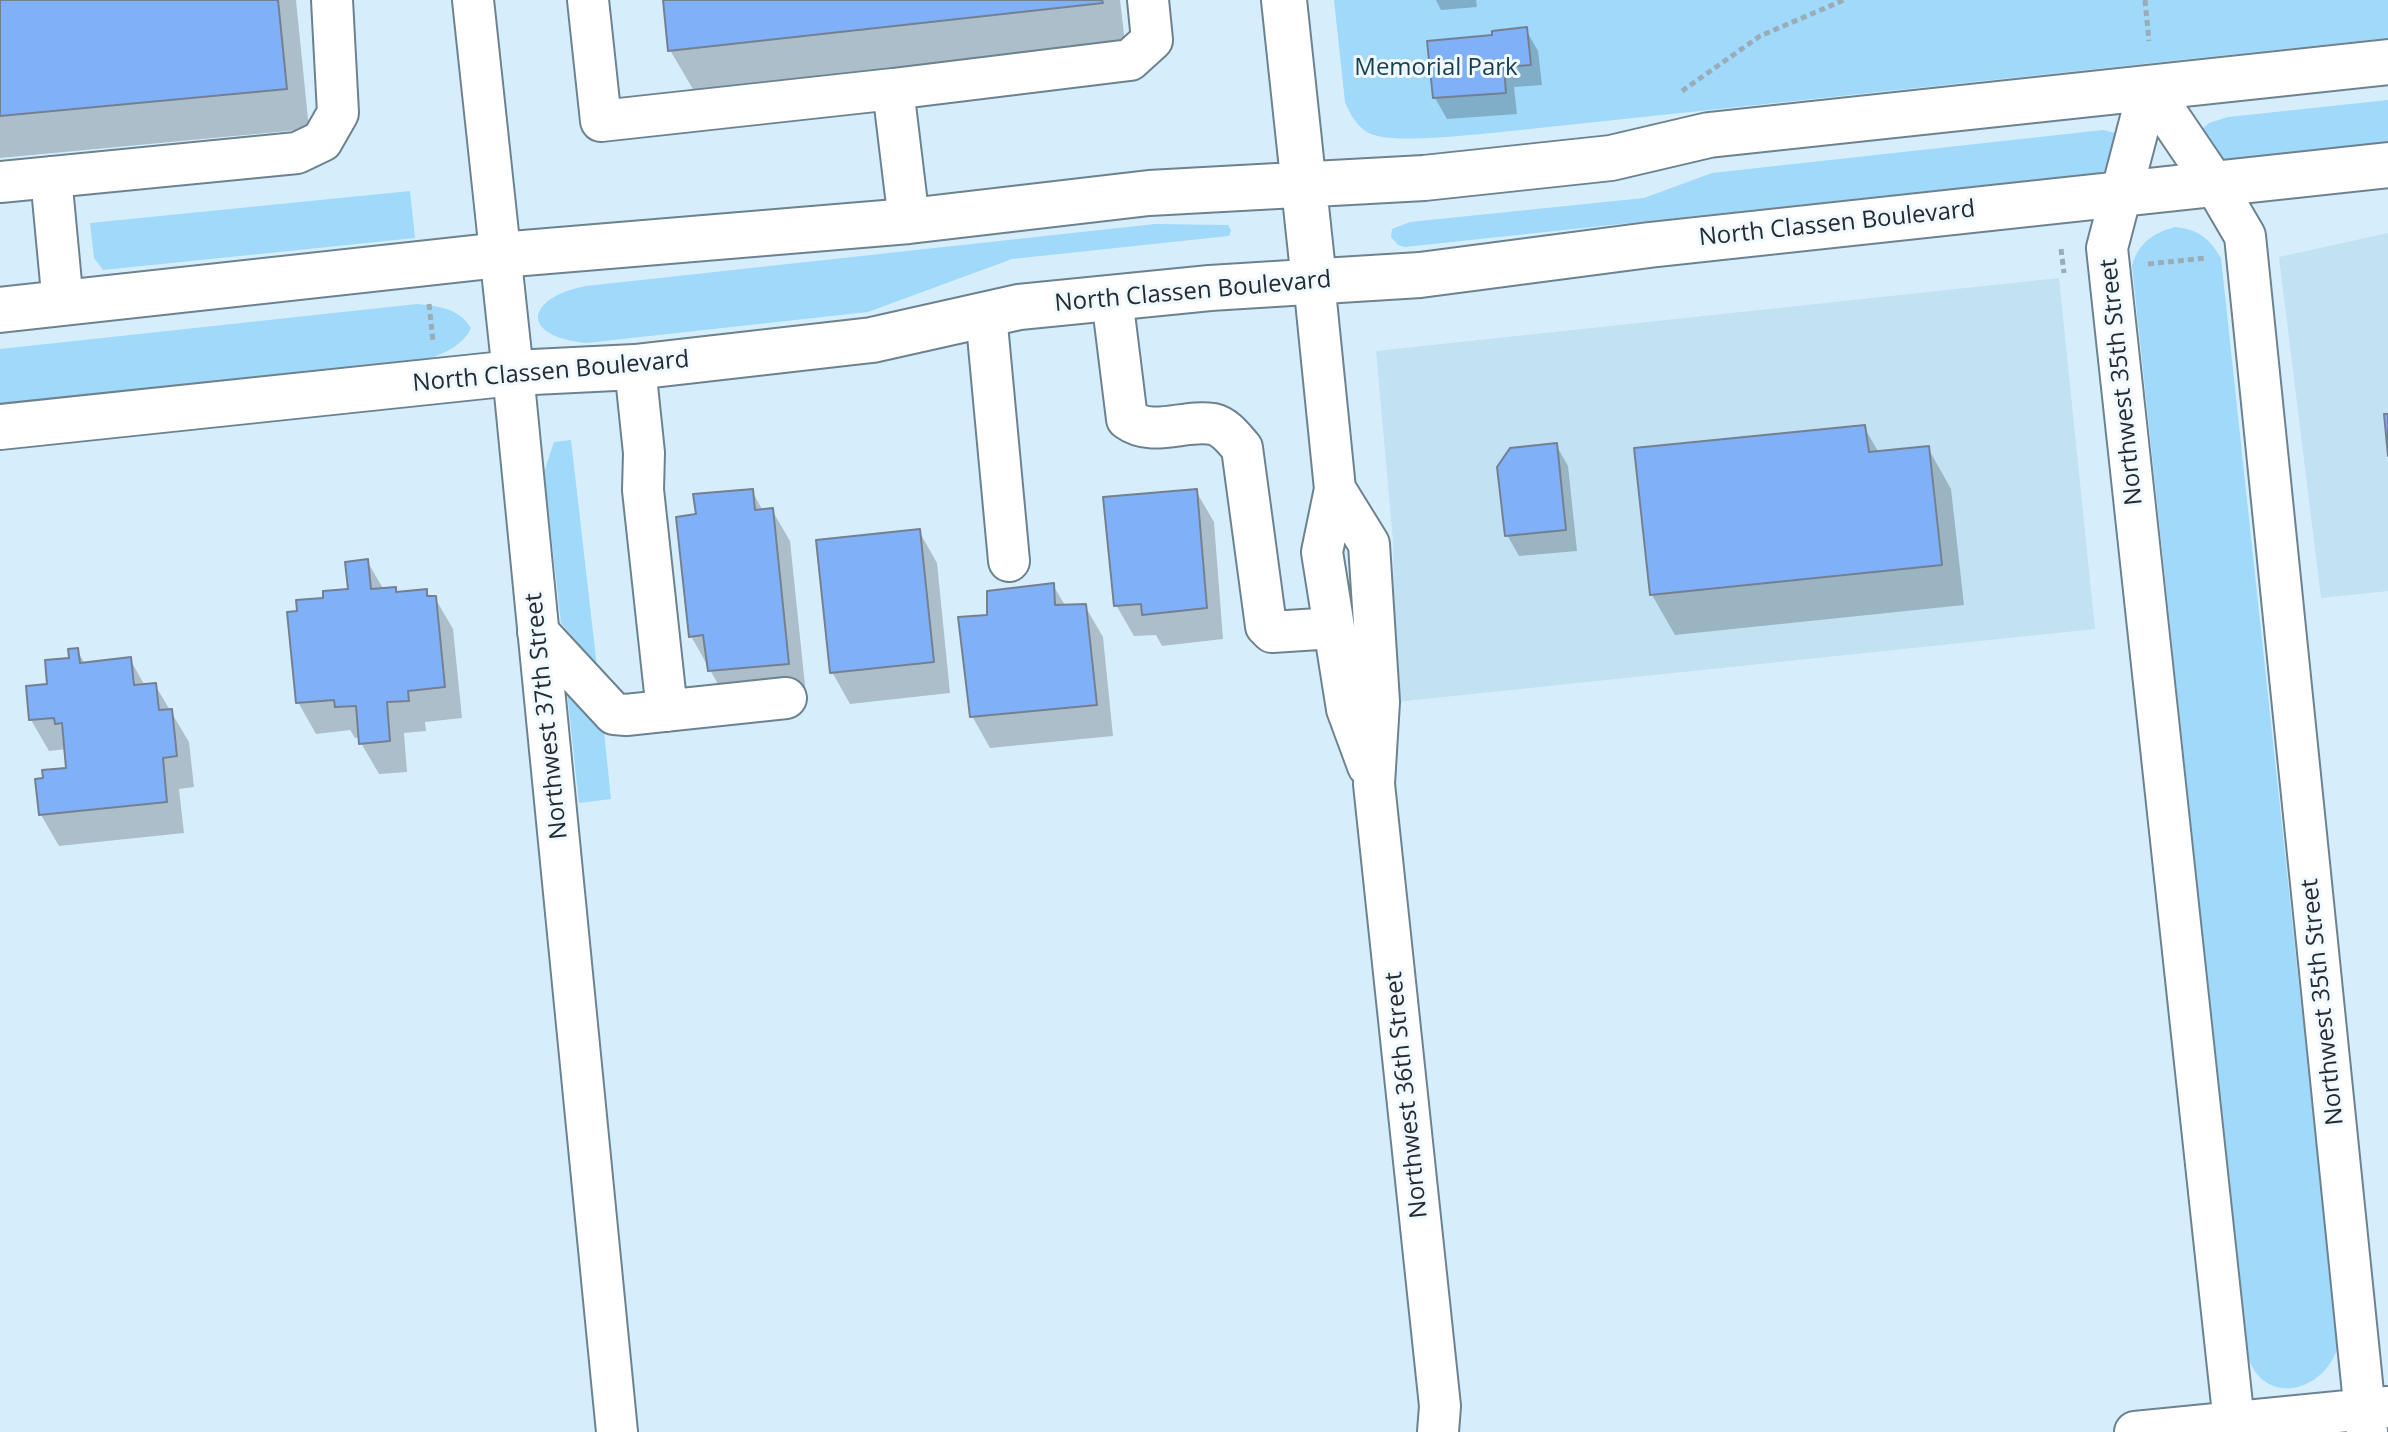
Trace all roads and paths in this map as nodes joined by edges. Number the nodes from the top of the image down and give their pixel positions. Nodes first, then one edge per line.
1 (332, 0) edge
2 (473, 0) edge
3 (588, 0) edge
4 (1148, 0) edge
5 (1284, 0) edge
6 (1844, 0) edge
7 (2145, 0) edge
8 (2149, 41) dead end
9 (2388, 62) edge
10 (2149, 87) junction
11 (893, 89) junction
12 (1682, 91) dead end
13 (2388, 165) edge
14 (51, 177) junction
15 (0, 182) edge
16 (2214, 183) junction
17 (1304, 184) junction
18 (2123, 193) junction
19 (909, 221) junction
20 (2061, 249) dead end
21 (500, 255) junction
22 (2215, 258) dead end
23 (2135, 265) dead end
24 (2064, 273) dead end
25 (1314, 281) junction
26 (1112, 298) junction
27 (429, 302) dead end
28 (63, 304) junction
29 (0, 310) edge
30 (986, 314) junction
31 (434, 354) dead end
32 (635, 367) junction
33 (513, 373) junction
34 (0, 427) edge
35 (1335, 489) junction
36 (1009, 561) dead end
37 (1334, 628) junction
38 (538, 632) junction
39 (786, 698) dead end
40 (667, 711) junction
41 (1374, 784) junction
42 (2373, 1416) edge
43 (1442, 1423) edge
44 (2235, 1426) edge
45 (617, 1432) edge
46 (2135, 1432) edge

1 - 14 street
2 - 21 street, Northwest 37th Street
3 - 11 street
4 - 11 street
5 - 17 main road, Northwest 36th Street
6 - 12 path
7 - 8 path
9 - 10 main road
10 - 16 street, Northwest 35th Street
10 - 17 main road
10 - 18 street, Northwest 35th Street
11 - 19 street
13 - 16 main road, North Classen Boulevard
14 - 15 street
14 - 28 street
16 - 18 main road, North Classen Boulevard
16 - 42 street, Northwest 35th Street
17 - 19 main road
17 - 25 main road, Northwest 36th Street
18 - 25 main road, North Classen Boulevard
18 - 44 street, Northwest 35th Street
19 - 21 main road
20 - 24 path
21 - 28 main road
21 - 33 street, Northwest 37th Street
22 - 23 path
25 - 26 main road, North Classen Boulevard
25 - 35 street, Northwest 36th Street
26 - 30 main road, North Classen Boulevard
26 - 37 street
27 - 31 path
28 - 29 main road
30 - 32 main road, North Classen Boulevard
30 - 36 street
32 - 33 main road, North Classen Boulevard
32 - 40 street
33 - 34 main road, North Classen Boulevard
33 - 38 street, Northwest 37th Street
35 - 37 street, Northwest 36th Street
35 - 41 street, Northwest 36th Street
37 - 41 street, Northwest 36th Street
38 - 40 street
38 - 45 street, Northwest 37th Street
39 - 40 street
41 - 43 street, Northwest 36th Street
42 - 44 street
44 - 46 street

